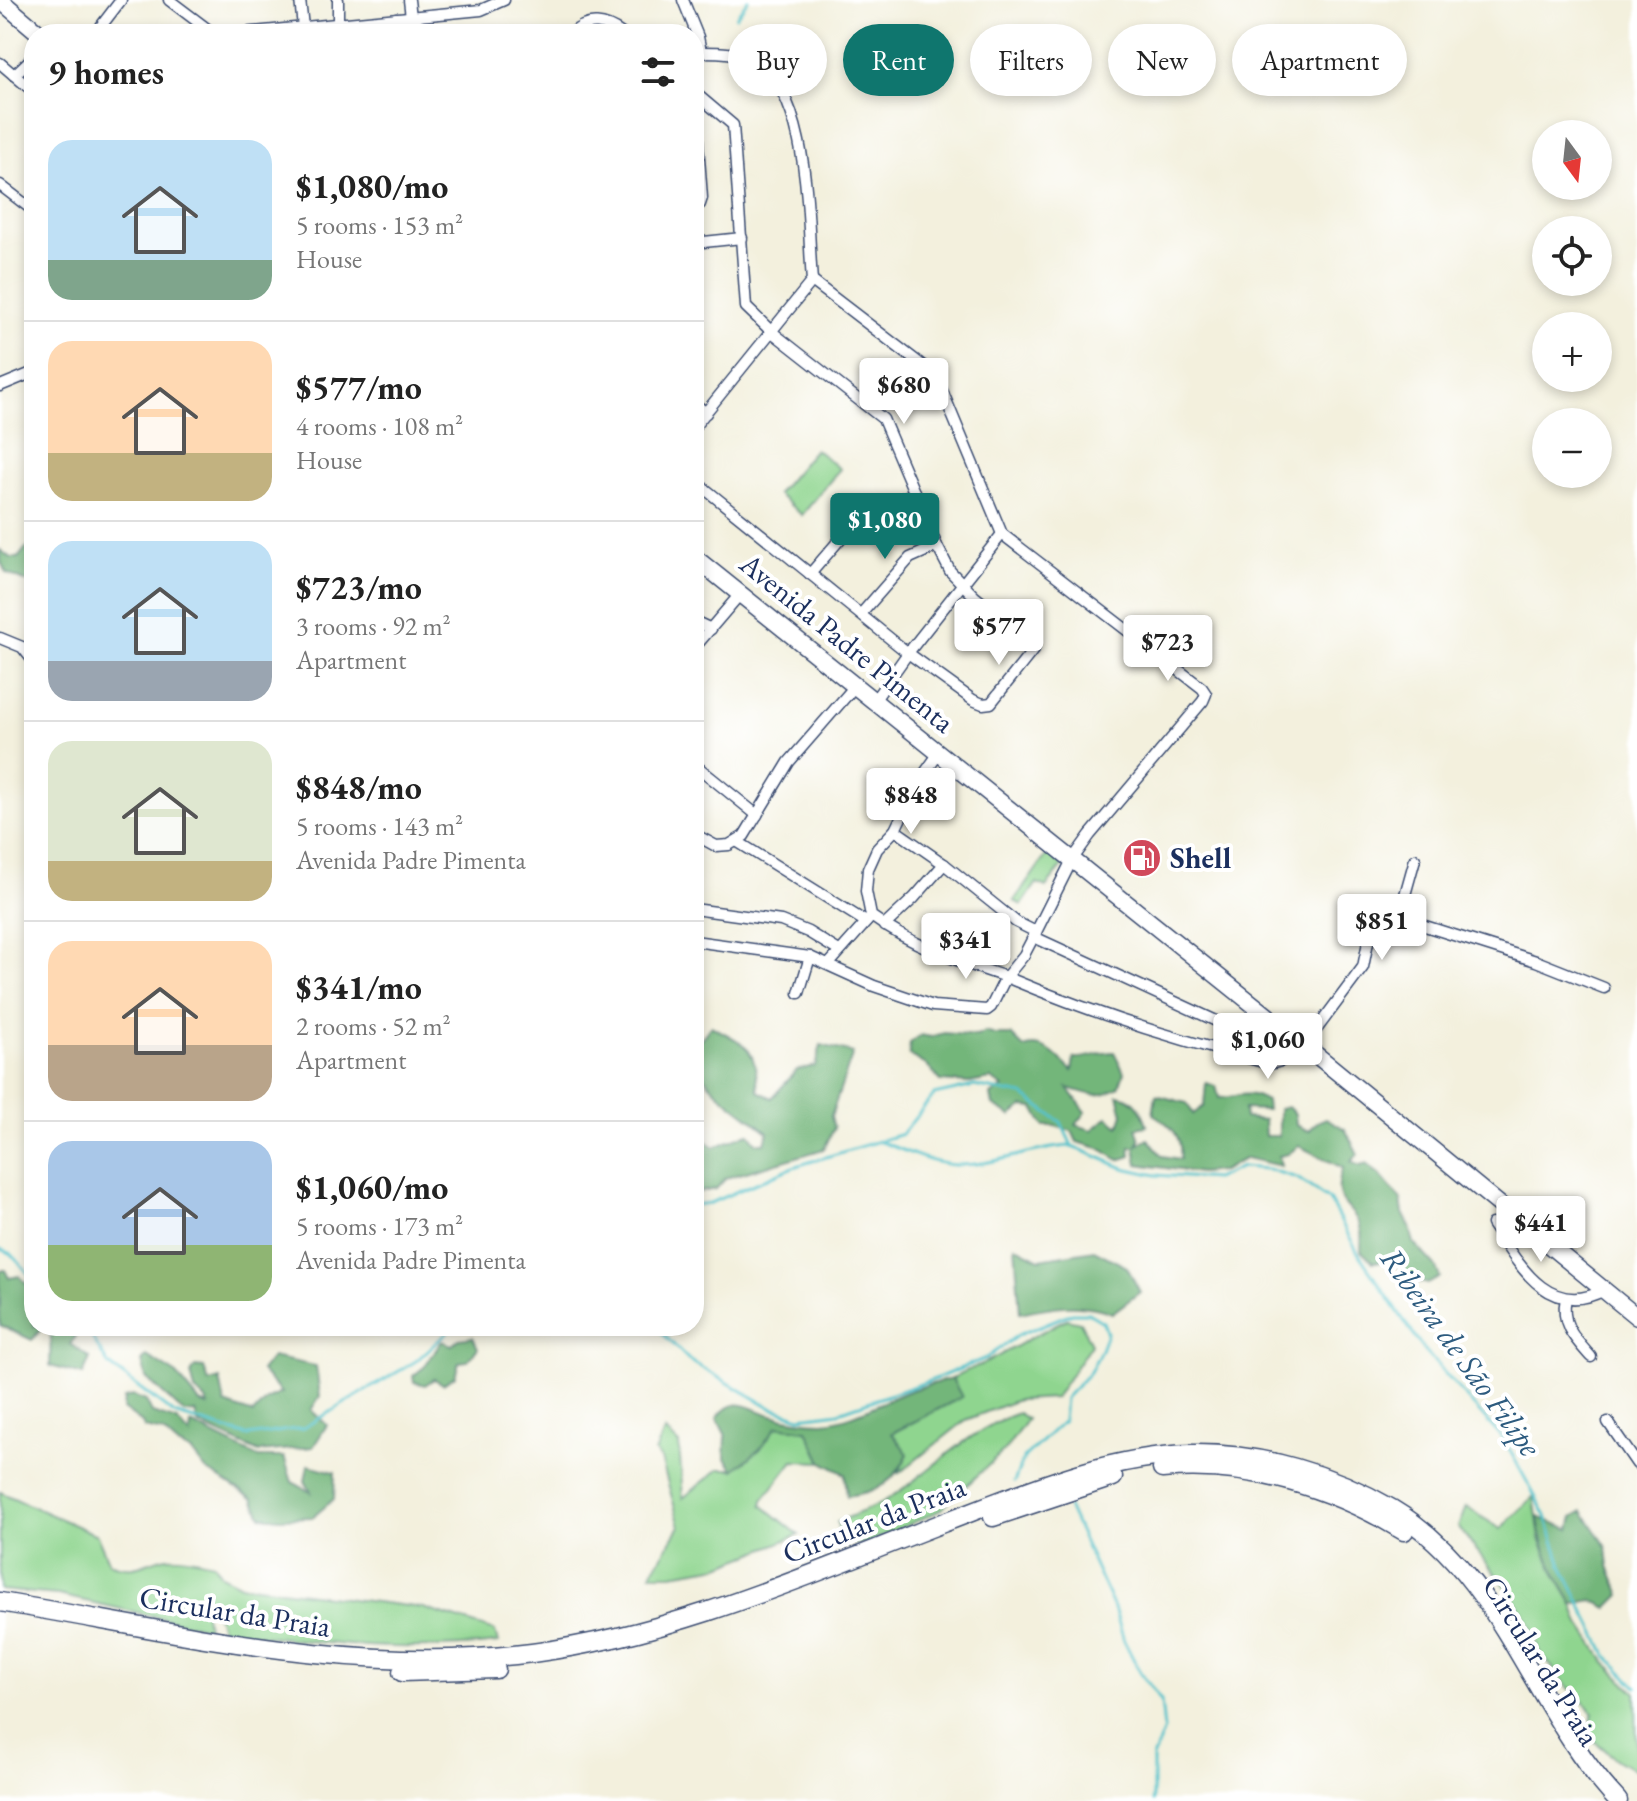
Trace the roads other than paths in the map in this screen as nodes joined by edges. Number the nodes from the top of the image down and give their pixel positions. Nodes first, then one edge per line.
1 (0, 0) edge
2 (121, 0) edge
3 (169, 0) edge
4 (300, 0) edge
5 (338, 0) edge
6 (409, 0) edge
7 (504, 0) edge
8 (683, 0) edge
9 (411, 17) junction
10 (396, 18) junction
11 (28, 24) edge
12 (103, 24) edge
13 (201, 24) edge
14 (303, 24) edge
15 (338, 24) joint
16 (396, 24) edge
17 (693, 24) edge
18 (704, 52) edge
19 (24, 61) edge
20 (5, 71) edge
21 (24, 85) edge
22 (704, 100) edge
23 (0, 185) edge
24 (24, 203) edge
25 (742, 238) junction
26 (704, 242) edge
27 (812, 281) junction
28 (772, 332) junction
29 (24, 376) edge
30 (0, 386) edge
31 (706, 413) joint
32 (704, 415) edge
33 (704, 488) edge
34 (915, 493) junction
35 (1002, 534) junction
36 (937, 546) junction
37 (704, 565) edge
38 (810, 574) junction
39 (961, 584) junction
40 (741, 593) junction
41 (861, 614) junction
42 (704, 626) edge
43 (711, 629) junction
44 (704, 637) edge
45 (0, 638) edge
46 (24, 650) edge
47 (908, 653) junction
48 (855, 686) junction
49 (874, 701) junction
50 (939, 753) junction
51 (704, 772) edge
52 (757, 815) junction
53 (895, 830) junction
54 (704, 839) edge
55 (738, 842) junction
56 (1415, 859) dead end
57 (1072, 860) junction
58 (944, 864) junction
59 (704, 910) edge
60 (1389, 910) junction
61 (868, 919) junction
62 (884, 926) junction
63 (1035, 935) junction
64 (704, 942) edge
65 (839, 951) junction
66 (810, 957) junction
67 (829, 964) junction
68 (1006, 977) junction
69 (1604, 988) dead end
70 (799, 993) dead end
71 (1257, 1009) junction
72 (1238, 1031) junction
73 (1304, 1046) junction
74 (1223, 1051) junction
75 (1492, 1224) dead end
76 (1604, 1290) junction
77 (1566, 1298) junction
78 (1637, 1317) edge
79 (1591, 1357) dead end
80 (1608, 1422) dead end
81 (1637, 1464) edge
82 (0, 1602) edge
83 (0, 1614) edge
84 (1602, 1801) edge
85 (1618, 1801) edge

1 - 11 main road
2 - 12 street
3 - 13 street
4 - 14 street
5 - 15 street
6 - 9 street
7 - 9 street
8 - 17 street
9 - 10 street
10 - 15 street
10 - 16 street
18 - 27 street
19 - 20 street
20 - 21 street
22 - 25 street
23 - 24 street
25 - 26 street
25 - 28 street
27 - 28 street
27 - 35 street
28 - 31 street
28 - 34 street
29 - 30 street
31 - 32 street
33 - 38 street
34 - 36 street
34 - 38 street
35 - 39 street
35 - 57 street
36 - 39 street
36 - 41 street
37 - 40 main road, Avenida Padre Pimenta
38 - 41 street
39 - 47 street
39 - 47 street
40 - 43 street
40 - 48 main road, Avenida Padre Pimenta
41 - 47 street
42 - 43 street
43 - 44 street
45 - 46 street
47 - 49 street
48 - 49 main road, Avenida Padre Pimenta
48 - 52 street
49 - 50 main road, Avenida Padre Pimenta
50 - 53 street
50 - 57 main road, Avenida Padre Pimenta
51 - 52 street
52 - 55 street
53 - 58 street
53 - 61 street
54 - 55 street
55 - 61 street
56 - 60 street
57 - 63 street
57 - 71 main road, Avenida Padre Pimenta
58 - 62 street
58 - 63 street
59 - 65 street
60 - 69 street
60 - 73 street
61 - 62 street
61 - 65 street
62 - 68 street
63 - 68 street
63 - 72 street
64 - 66 street
65 - 67 street
66 - 67 street
66 - 70 street
67 - 68 street
68 - 74 street
71 - 72 street
71 - 73 main road, Avenida Padre Pimenta
72 - 74 street
73 - 74 street
73 - 76 main road, Avenida Padre Pimenta
75 - 77 street
76 - 77 street
76 - 78 main road, Avenida Padre Pimenta
77 - 79 street
80 - 81 street
82 - 85 highway, Circular da Praia
83 - 84 highway, Circular da Praia

